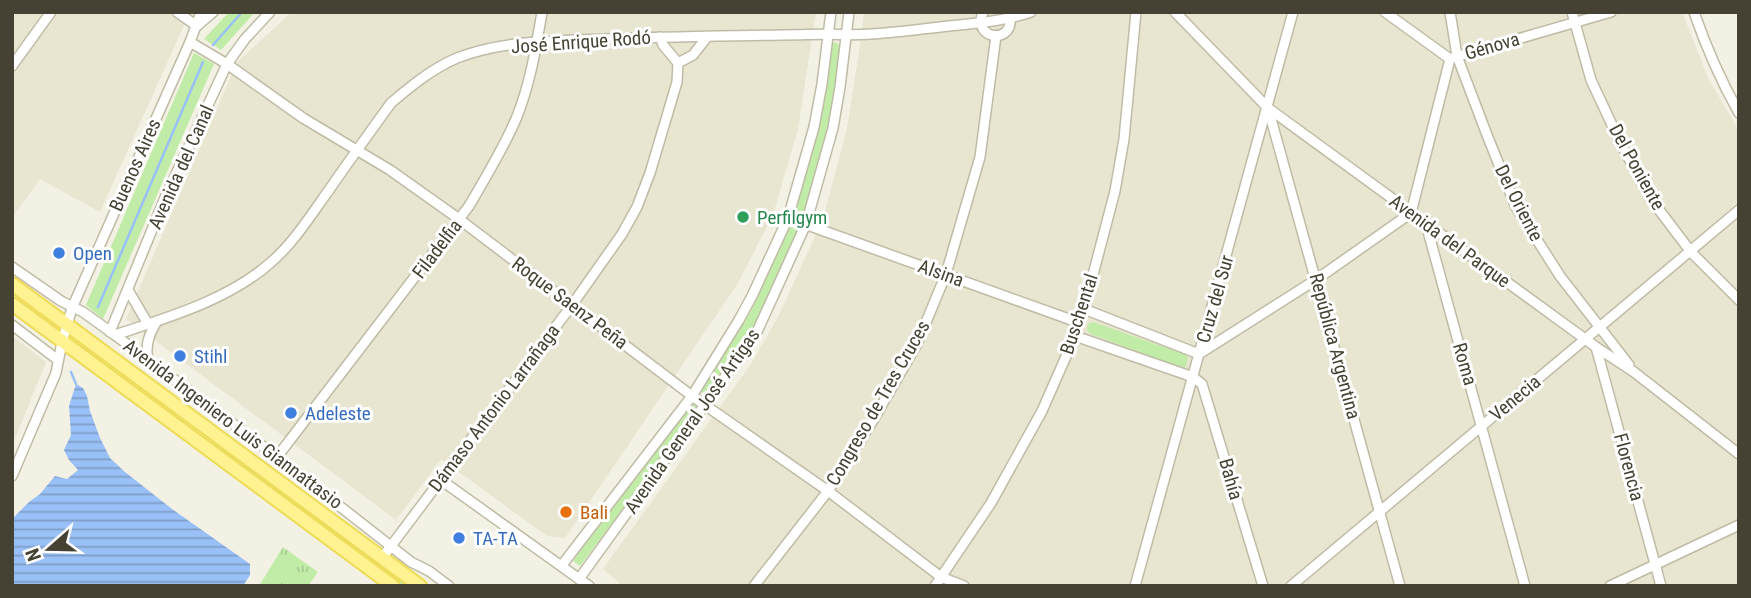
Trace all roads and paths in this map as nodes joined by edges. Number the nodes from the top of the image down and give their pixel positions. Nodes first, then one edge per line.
1 (51, 12) edge
2 (177, 12) edge
3 (201, 12) edge
4 (214, 12) edge
5 (270, 12) edge
6 (542, 12) edge
7 (831, 12) edge
8 (849, 12) edge
9 (1031, 12) edge
10 (1136, 12) edge
11 (1175, 12) edge
12 (1293, 12) edge
13 (1385, 12) edge
14 (1450, 12) edge
15 (1611, 12) edge
16 (1695, 12) edge
17 (1010, 15) edge
18 (982, 17) edge
19 (1574, 17) edge
20 (197, 26) junction
21 (828, 34) junction
22 (847, 36) junction
23 (996, 36) junction
24 (660, 37) junction
25 (707, 37) junction
26 (190, 42) junction
27 (537, 42) junction
28 (1454, 58) junction
29 (678, 63) junction
30 (227, 64) junction
31 (12, 66) edge
32 (1268, 107) junction
33 (1739, 113) edge
34 (356, 150) junction
35 (1739, 211) edge
36 (1411, 213) junction
37 (788, 218) junction
38 (459, 219) junction
39 (806, 224) junction
40 (1426, 224) junction
41 (1691, 252) junction
42 (946, 274) junction
43 (14, 275) edge
44 (1317, 279) junction
45 (128, 290) junction
46 (1739, 300) edge
47 (12, 304) edge
48 (572, 305) junction
49 (72, 308) junction
50 (1084, 309) junction
51 (1077, 322) junction
52 (152, 323) junction
53 (12, 325) edge
54 (67, 326) junction
55 (1599, 327) junction
56 (113, 334) junction
57 (1075, 336) junction
58 (1585, 339) junction
59 (62, 342) junction
60 (1596, 347) junction
61 (1199, 354) junction
62 (58, 360) junction
63 (148, 360) junction
64 (1634, 372) junction
65 (1193, 377) junction
66 (692, 396) junction
67 (705, 405) junction
68 (1482, 425) junction
69 (1739, 453) edge
70 (277, 457) junction
71 (12, 476) edge
72 (440, 480) junction
73 (828, 491) junction
74 (1380, 510) junction
75 (1739, 525) edge
76 (391, 545) junction
77 (382, 558) junction
78 (1655, 564) junction
79 (562, 565) junction
80 (942, 577) junction
81 (579, 579) junction
82 (393, 586) edge
83 (419, 586) edge
84 (449, 586) edge
85 (589, 586) edge
86 (754, 586) edge
87 (935, 586) edge
88 (947, 586) edge
89 (964, 586) edge
90 (1135, 586) edge
91 (1263, 586) edge
92 (1291, 586) edge
93 (1400, 586) edge
94 (1525, 586) edge
95 (1610, 586) edge
96 (1661, 586) edge

1 - 31 street
2 - 20 street
3 - 20 street, Buenos Aires
4 - 20 street
5 - 30 street, Avenida del Canal
6 - 27 street, Filadelfia
7 - 21 street, Avenida General José Artigas
8 - 22 street, Avenida General José Artigas
9 - 17 street, José Enrique Rodó
10 - 50 street, Buschental
11 - 32 street, Avenida del Parque
12 - 32 street, Cruz del Sur
13 - 28 street, Génova
14 - 28 street, Del Oriente
15 - 19 street, Génova
16 - 33 street
17 - 18 street, José Enrique Rodó
17 - 23 street
18 - 22 street, José Enrique Rodó
18 - 23 street
19 - 28 street, Génova
19 - 41 street, Del Poniente
20 - 26 street, Buenos Aires
21 - 22 street, José Enrique Rodó
21 - 25 street, José Enrique Rodó
21 - 37 street, Avenida General José Artigas
22 - 39 street, Avenida General José Artigas
23 - 42 street, Congreso de Tres Cruces
24 - 25 street, José Enrique Rodó
24 - 27 street, José Enrique Rodó
24 - 29 street
25 - 29 street
26 - 30 street, Roque Saenz Peña
26 - 49 street, Buenos Aires
27 - 34 street, José Enrique Rodó
27 - 38 street, Filadelfia
28 - 36 street
28 - 55 street, Del Oriente
29 - 48 street, Dámaso Antonio Larrañaga
30 - 34 street, Roque Saenz Peña
30 - 45 street, Avenida del Canal
32 - 36 street, Avenida del Parque
32 - 44 street, República Argentina
32 - 61 street, Cruz del Sur
34 - 38 street, Roque Saenz Peña
34 - 52 street, José Enrique Rodó
35 - 41 street, Venecia
36 - 40 street, Avenida del Parque
36 - 44 street
37 - 39 street, Alsina
37 - 66 street, Avenida General José Artigas
38 - 48 street, Roque Saenz Peña
38 - 70 street, Filadelfia
39 - 42 street, Alsina
39 - 67 street, Avenida General José Artigas
40 - 58 street, Avenida del Parque
40 - 68 street, Roma
41 - 46 street, Del Poniente
41 - 55 street, Venecia
42 - 51 street, Alsina
42 - 73 street, Congreso de Tres Cruces
43 - 49 street, Avenida Ingeniero Luis Giannattasio
43 - 54 main road, Avenida Ingeniero Luis Giannattasio
44 - 61 street
44 - 74 street, República Argentina
45 - 52 street
45 - 56 street, Avenida del Canal
47 - 59 main road, Avenida Ingeniero Luis Giannattasio
48 - 66 street, Roque Saenz Peña
48 - 72 street, Dámaso Antonio Larrañaga
49 - 54 street, Buenos Aires
49 - 56 street, Avenida Ingeniero Luis Giannattasio
50 - 51 street, Buschental
50 - 61 street
51 - 57 street, Buschental
52 - 56 street, José Enrique Rodó
52 - 63 street
53 - 62 street
54 - 59 street, Buenos Aires
54 - 77 main road, Avenida Ingeniero Luis Giannattasio
55 - 58 street, Venecia
55 - 64 street, Del Oriente
56 - 63 street, Avenida Ingeniero Luis Giannattasio
57 - 65 street
57 - 80 street, Buschental
58 - 60 street, Avenida del Parque
58 - 68 street, Venecia
59 - 62 street, Buenos Aires
59 - 82 main road, Avenida Ingeniero Luis Giannattasio
60 - 64 street, Avenida del Parque
60 - 78 street, Florencia
61 - 65 street, Cruz del Sur
62 - 71 street, Buenos Aires
63 - 70 street, Avenida Ingeniero Luis Giannattasio
64 - 69 street, Avenida del Parque
65 - 90 street, Cruz del Sur
65 - 91 street, Bahía
66 - 67 street, Roque Saenz Peña
66 - 79 street, Avenida General José Artigas
67 - 73 street, Roque Saenz Peña
67 - 81 street, Avenida General José Artigas
68 - 74 street, Venecia
68 - 94 street, Roma
70 - 76 street, Avenida Ingeniero Luis Giannattasio
72 - 76 street, Dámaso Antonio Larrañaga
72 - 79 street
73 - 80 street, Roque Saenz Peña
73 - 86 street, Congreso de Tres Cruces
74 - 92 street, Venecia
74 - 93 street, República Argentina
75 - 78 street
76 - 77 street, Dámaso Antonio Larrañaga
76 - 84 street, Avenida Ingeniero Luis Giannattasio
77 - 83 main road, Avenida Ingeniero Luis Giannattasio
78 - 95 street
78 - 96 street, Florencia
79 - 81 street
80 - 87 street, Buschental
80 - 88 street, Roque Saenz Peña
80 - 89 street, Roque Saenz Peña
81 - 85 street

